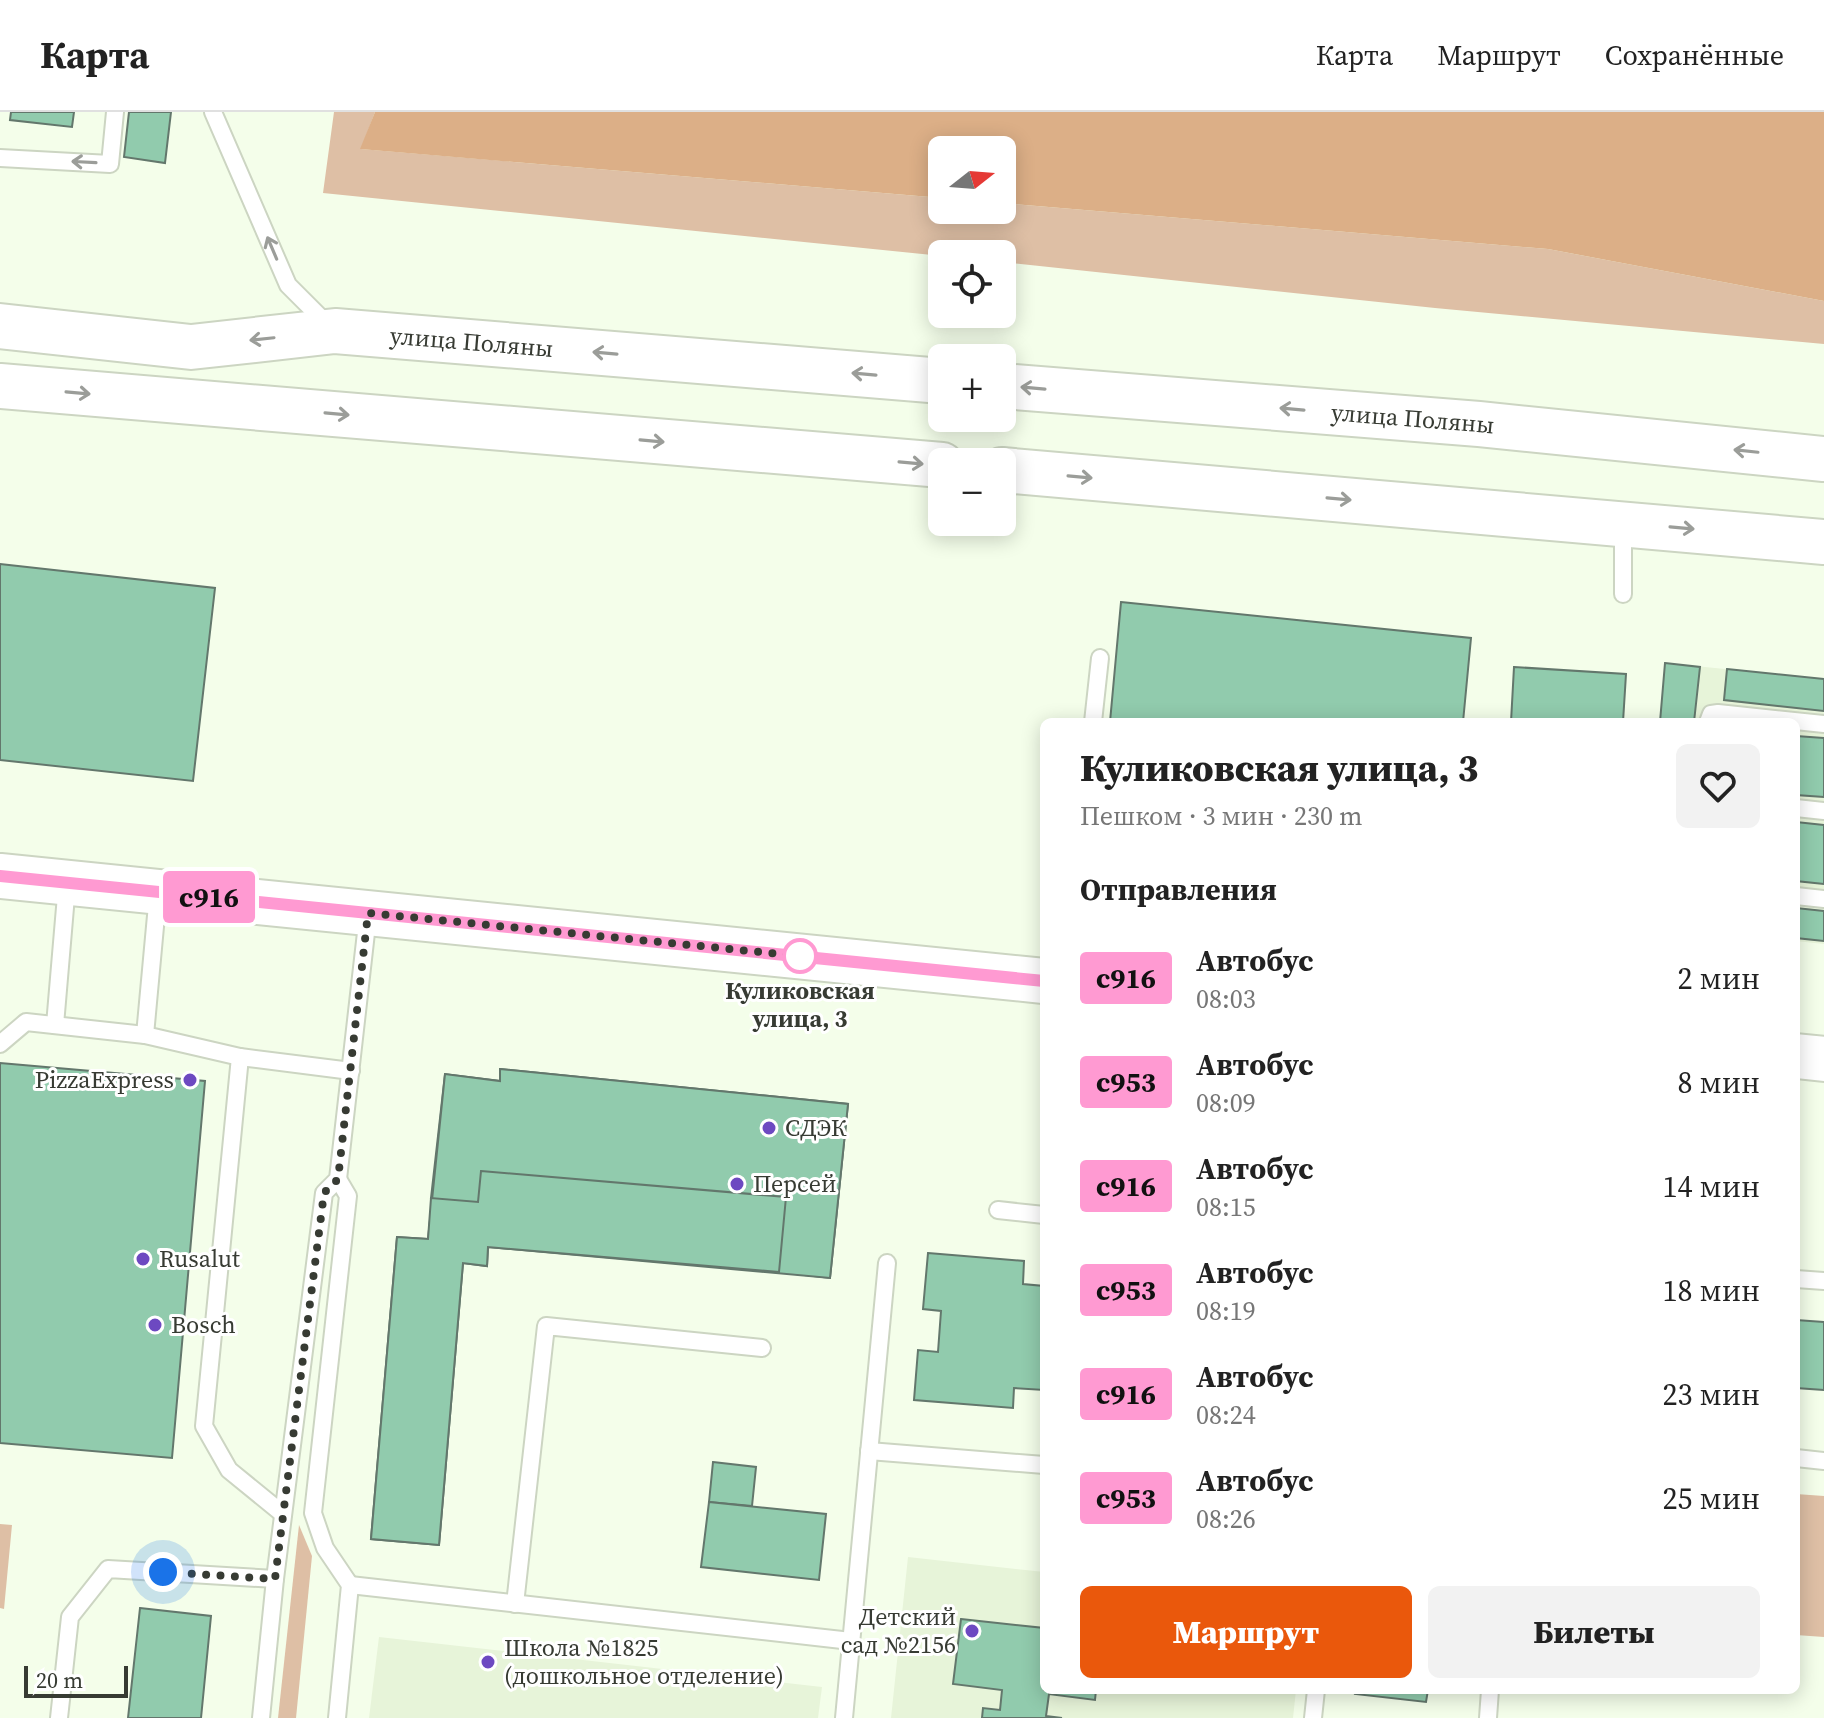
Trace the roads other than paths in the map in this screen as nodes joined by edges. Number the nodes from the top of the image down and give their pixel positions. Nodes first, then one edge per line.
1 (115, 112) edge
2 (213, 112) edge
3 (0, 158) edge
4 (0, 326) edge
5 (335, 331) junction
6 (928, 380) edge
7 (0, 386) edge
8 (1016, 387) edge
9 (1824, 459) edge
10 (928, 464) edge
11 (1016, 471) edge
12 (1623, 523) junction
13 (1824, 542) edge
14 (1623, 594) dead end
15 (1100, 658) dead end
16 (1093, 718) edge
17 (1710, 718) edge
18 (1766, 718) edge
19 (1800, 722) edge
20 (1824, 724) edge
21 (1800, 808) edge
22 (1824, 811) edge
23 (0, 876) edge
24 (67, 884) junction
25 (158, 892) junction
26 (1800, 896) edge
27 (1824, 899) edge
28 (368, 913) junction
29 (1040, 981) edge
30 (55, 1025) junction
31 (145, 1035) junction
32 (0, 1044) edge
33 (1800, 1056) edge
34 (240, 1057) junction
35 (1824, 1059) edge
36 (351, 1071) junction
37 (338, 1179) junction
38 (998, 1210) dead end
39 (1040, 1215) edge
40 (887, 1263) dead end
41 (1800, 1279) edge
42 (1824, 1281) edge
43 (762, 1348) dead end
44 (869, 1451) junction
45 (1800, 1458) edge
46 (1824, 1461) edge
47 (1040, 1465) edge
48 (283, 1514) junction
49 (275, 1579) junction
50 (350, 1585) junction
51 (515, 1604) junction
52 (851, 1641) junction
53 (1316, 1694) edge
54 (1490, 1694) edge
55 (59, 1718) edge
56 (261, 1718) edge
57 (337, 1718) edge
58 (844, 1718) edge
59 (1313, 1718) edge
60 (1488, 1718) edge

1 -> 3 lane
5 -> 2 lane
5 -> 4 main road, улица Поляны
6 -> 5 main road, улица Поляны
7 -> 10 main road
9 -> 8 main road, улица Поляны
11 -> 12 main road
12 -> 13 main road
12 - 14 lane
15 - 16 lane
17 - 18 lane
19 - 20 lane
21 - 22 lane
23 - 24 main road
24 - 25 main road
24 - 30 lane
25 - 28 main road
25 - 31 lane
26 - 27 lane
28 - 29 main road
28 - 36 lane
30 - 31 lane
30 - 32 lane
31 - 34 lane
33 - 35 main road
34 - 36 lane
34 - 48 lane
36 - 37 lane
37 - 48 lane
37 - 50 lane
38 - 39 lane
40 - 44 lane
41 - 42 lane
43 - 51 lane
44 - 47 lane
44 - 52 lane
45 - 46 lane
48 - 49 lane
49 - 55 lane
49 - 56 lane
50 - 51 lane
50 - 57 lane
51 - 52 lane
52 - 58 lane
53 - 59 lane
54 - 60 lane

